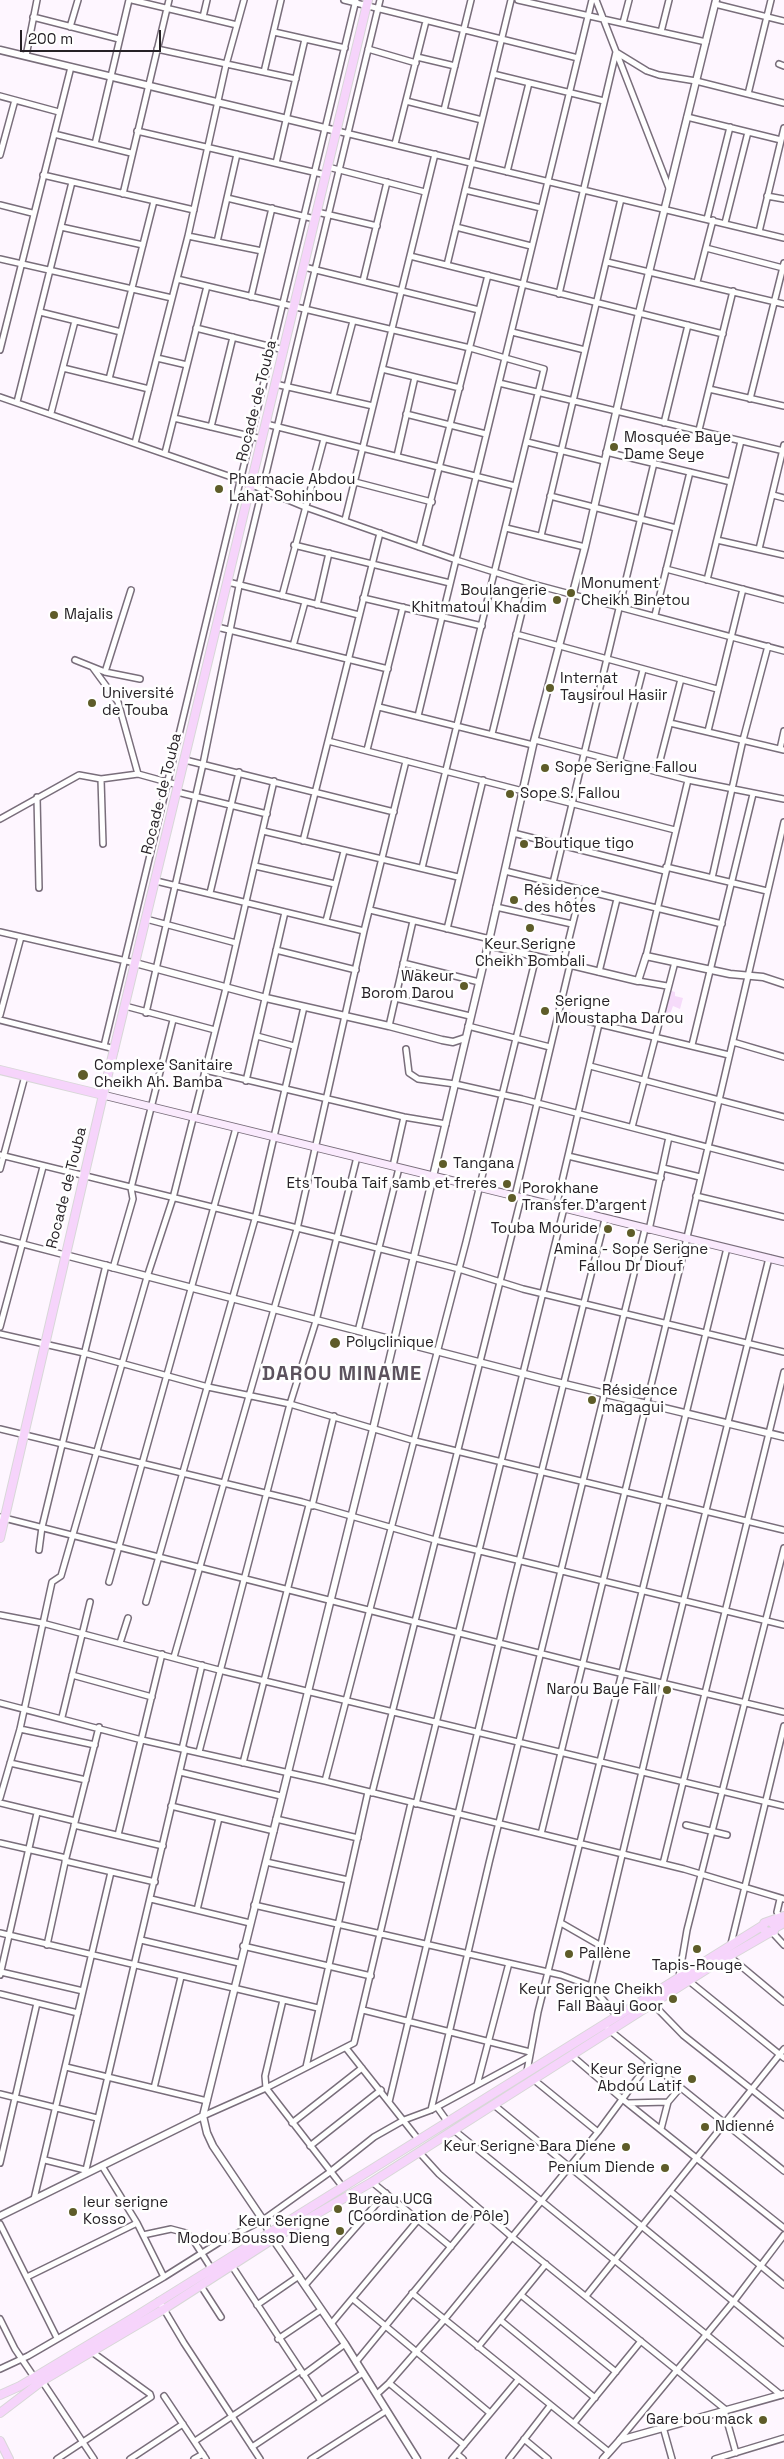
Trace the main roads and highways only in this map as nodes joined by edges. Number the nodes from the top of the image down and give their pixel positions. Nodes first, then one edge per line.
1 (367, 3) edge
2 (0, 1070) edge
3 (103, 1095) junction
4 (784, 1262) edge
5 (2, 1517) edge
6 (0, 1538) edge
7 (783, 1919) edge
8 (772, 1929) junction
9 (607, 2028) junction
10 (0, 2394) edge
11 (0, 2413) edge
12 (0, 2441) edge
13 (0, 2453) edge
14 (4, 2459) edge
15 (9, 2459) edge

1 - 3 main road, Rocade de Touba
2 - 3 main road
3 - 4 main road
3 - 5 main road, Rocade de Touba
5 - 6 main road, Rocade de Touba
7 - 8 main road
8 - 9 main road
8 - 9 main road
9 - 10 main road
9 - 11 main road
12 - 15 main road
13 - 14 main road

